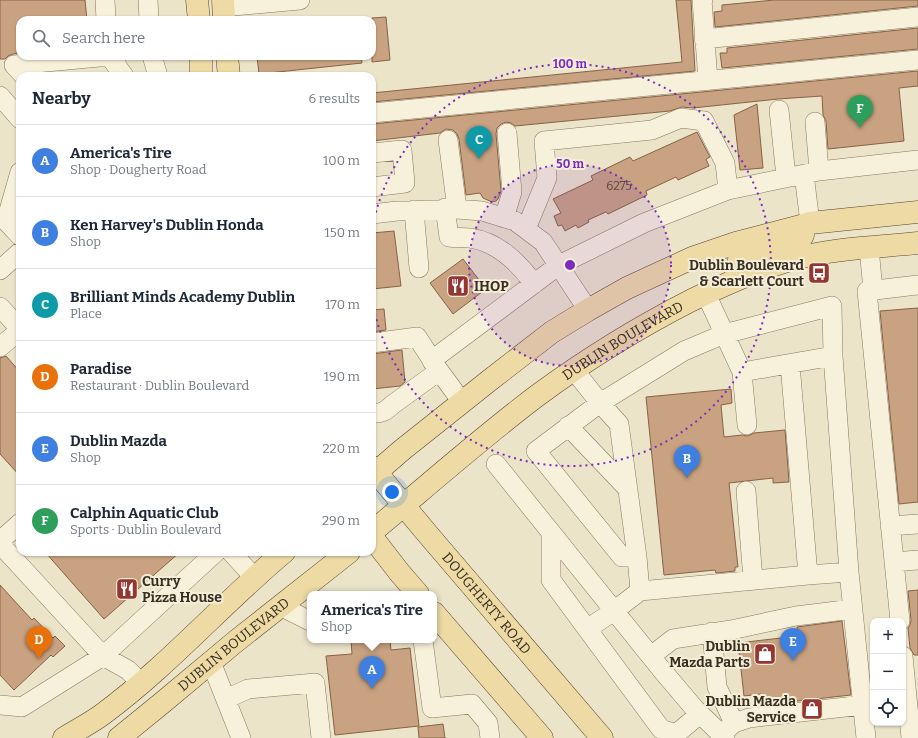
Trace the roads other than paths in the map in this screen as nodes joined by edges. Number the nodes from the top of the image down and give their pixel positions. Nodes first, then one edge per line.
1 (105, 0) edge
2 (148, 0) edge
3 (197, 0) edge
4 (300, 0) edge
5 (703, 0) edge
6 (222, 7) edge
7 (106, 16) edge
8 (149, 16) edge
9 (199, 16) edge
10 (918, 17) edge
11 (704, 39) junction
12 (79, 60) edge
13 (114, 60) edge
14 (153, 60) edge
15 (201, 60) edge
16 (227, 60) edge
17 (918, 60) edge
18 (13, 68) edge
19 (122, 72) edge
20 (157, 72) edge
21 (201, 72) edge
22 (229, 72) edge
23 (708, 80) junction
24 (0, 96) edge
25 (779, 110) dead end
26 (376, 113) edge
27 (16, 114) edge
28 (815, 122) dead end
29 (507, 133) dead end
30 (448, 140) dead end
31 (376, 153) edge
32 (918, 160) edge
33 (803, 174) junction
34 (16, 186) edge
35 (376, 187) edge
36 (728, 190) junction
37 (451, 209) junction
38 (414, 210) junction
39 (918, 212) edge
40 (376, 214) edge
41 (504, 218) junction
42 (810, 223) junction
43 (526, 229) junction
44 (16, 232) edge
45 (918, 243) edge
46 (869, 248) junction
47 (16, 256) edge
48 (559, 265) junction
49 (419, 268) dead end
50 (0, 270) edge
51 (735, 280) junction
52 (534, 284) junction
53 (918, 285) edge
54 (873, 290) junction
55 (706, 294) junction
56 (0, 307) edge
57 (588, 310) junction
58 (16, 325) edge
59 (16, 333) edge
60 (724, 334) junction
61 (376, 342) edge
62 (0, 347) edge
63 (833, 356) junction
64 (790, 364) junction
65 (436, 365) junction
66 (574, 370) junction
67 (742, 372) junction
68 (462, 402) junction
69 (600, 402) junction
70 (376, 413) edge
71 (748, 425) dead end
72 (568, 426) junction
73 (496, 464) dead end
74 (376, 470) edge
75 (376, 474) edge
76 (628, 489) junction
77 (746, 491) dead end
78 (404, 505) junction
79 (918, 524) edge
80 (890, 526) junction
81 (16, 527) edge
82 (376, 529) edge
83 (551, 532) junction
84 (0, 541) edge
85 (376, 542) edge
86 (0, 544) edge
87 (221, 556) edge
88 (229, 556) edge
89 (279, 556) edge
90 (344, 556) edge
91 (637, 557) junction
92 (918, 560) edge
93 (894, 562) junction
94 (849, 572) junction
95 (808, 575) junction
96 (254, 577) junction
97 (753, 580) junction
98 (416, 591) edge
99 (640, 591) junction
100 (280, 606) junction
101 (853, 609) junction
102 (614, 611) junction
103 (900, 618) edge
104 (307, 620) edge
105 (437, 621) edge
106 (587, 629) junction
107 (712, 632) junction
108 (423, 643) edge
109 (103, 656) junction
110 (651, 656) junction
111 (211, 662) junction
112 (906, 671) edge
113 (142, 684) junction
114 (226, 699) junction
115 (863, 705) junction
116 (0, 706) edge
117 (913, 706) edge
118 (700, 714) junction
119 (727, 732) edge
120 (64, 738) edge
121 (119, 738) edge
122 (241, 738) edge
123 (321, 738) edge
124 (490, 738) edge
125 (542, 738) edge
126 (602, 738) edge
127 (866, 738) edge
128 (911, 738) edge

1 - 7 street
2 - 8 street
3 - 9 main road
4 - 6 street
5 - 11 street
10 - 11 street
11 - 23 street
12 - 18 street
13 - 19 street
14 - 20 street
15 - 21 main road
16 - 22 main road
17 - 23 street
23 - 26 street
24 - 27 street
25 - 33 street
28 - 33 street
29 - 41 street
30 - 37 street
31 - 35 street
32 - 33 street
33 - 36 street
33 - 42 street
34 - 44 street
36 - 43 street
36 - 48 street
37 - 38 street
37 - 41 street
37 - 52 street
38 - 40 street
38 - 49 street
39 - 42 main road
41 - 43 street
42 - 51 main road
42 - 57 main road
43 - 48 street
45 - 46 main road, DUBLIN BOULEVARD
46 - 51 main road, DUBLIN BOULEVARD
46 - 54 street
47 - 50 street
48 - 52 street
48 - 57 street
51 - 55 main road, DUBLIN BOULEVARD
52 - 65 street
53 - 54 street
54 - 80 street
55 - 60 street
55 - 66 main road, DUBLIN BOULEVARD
56 - 58 street
57 - 68 main road
59 - 62 street
60 - 63 street
60 - 67 street
60 - 69 street
61 - 65 street
63 - 64 street
63 - 94 street
64 - 67 street
64 - 95 street
65 - 68 street
65 - 70 street
66 - 69 street
66 - 78 main road, DUBLIN BOULEVARD
67 - 71 street
68 - 74 main road
69 - 72 street
69 - 76 street
72 - 76 street
72 - 91 street
73 - 83 street
75 - 78 main road, DOUGHERTY ROAD
76 - 91 street
77 - 97 street
78 - 82 main road, DUBLIN BOULEVARD
78 - 126 main road, DOUGHERTY ROAD
79 - 80 street
80 - 93 street
81 - 84 street
83 - 102 street
83 - 106 street
85 - 98 main road
86 - 109 street
87 - 109 street
88 - 96 street
89 - 96 main road
90 - 100 main road, DUBLIN BOULEVARD
91 - 99 street
92 - 93 street
93 - 103 street
94 - 95 street
94 - 101 street
95 - 97 street
96 - 113 main road
97 - 99 street
99 - 102 street
100 - 104 street
100 - 111 main road, DUBLIN BOULEVARD
101 - 107 street
101 - 115 street
102 - 106 street
102 - 110 street
105 - 125 main road
106 - 118 street
107 - 110 street
107 - 119 street
108 - 124 street
109 - 113 street
109 - 116 street
110 - 118 street
111 - 114 street
111 - 121 main road, DUBLIN BOULEVARD
112 - 117 street
113 - 120 main road
114 - 122 street
114 - 123 street
115 - 119 street
115 - 127 street
117 - 128 street
118 - 119 street

